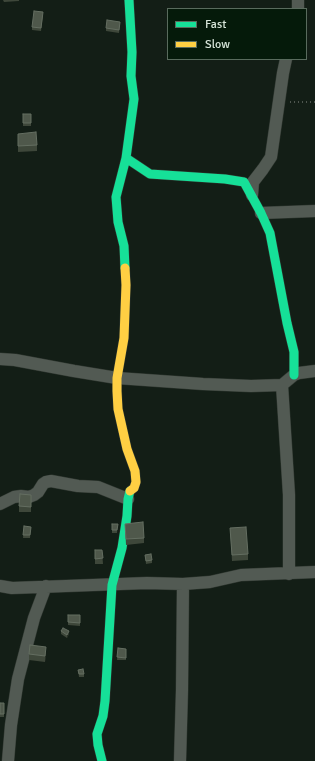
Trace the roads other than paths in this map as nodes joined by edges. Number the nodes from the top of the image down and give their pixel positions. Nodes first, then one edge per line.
1 (129, 0) edge
2 (286, 60) edge
3 (126, 158) junction
4 (252, 195) junction
5 (315, 211) edge
6 (261, 213) junction
7 (0, 359) edge
8 (315, 371) edge
9 (294, 375) junction
10 (117, 378) junction
11 (282, 385) junction
12 (128, 499) junction
13 (0, 504) edge
14 (315, 572) edge
15 (289, 574) junction
16 (183, 584) junction
17 (112, 585) junction
18 (0, 586) edge
19 (46, 586) junction
20 (0, 754) edge
21 (6, 761) edge
22 (102, 761) edge
23 (180, 761) edge

1 - 3 street
2 - 4 street
3 - 4 street
3 - 10 street
4 - 6 street
5 - 6 street
6 - 9 street
7 - 10 street
8 - 9 street
9 - 11 street
10 - 11 street
10 - 12 street
11 - 15 street
12 - 13 street
12 - 17 street
14 - 15 street
15 - 16 street
16 - 17 street
16 - 23 street
17 - 19 street
17 - 22 street
18 - 19 street
19 - 21 street
20 - 21 street

